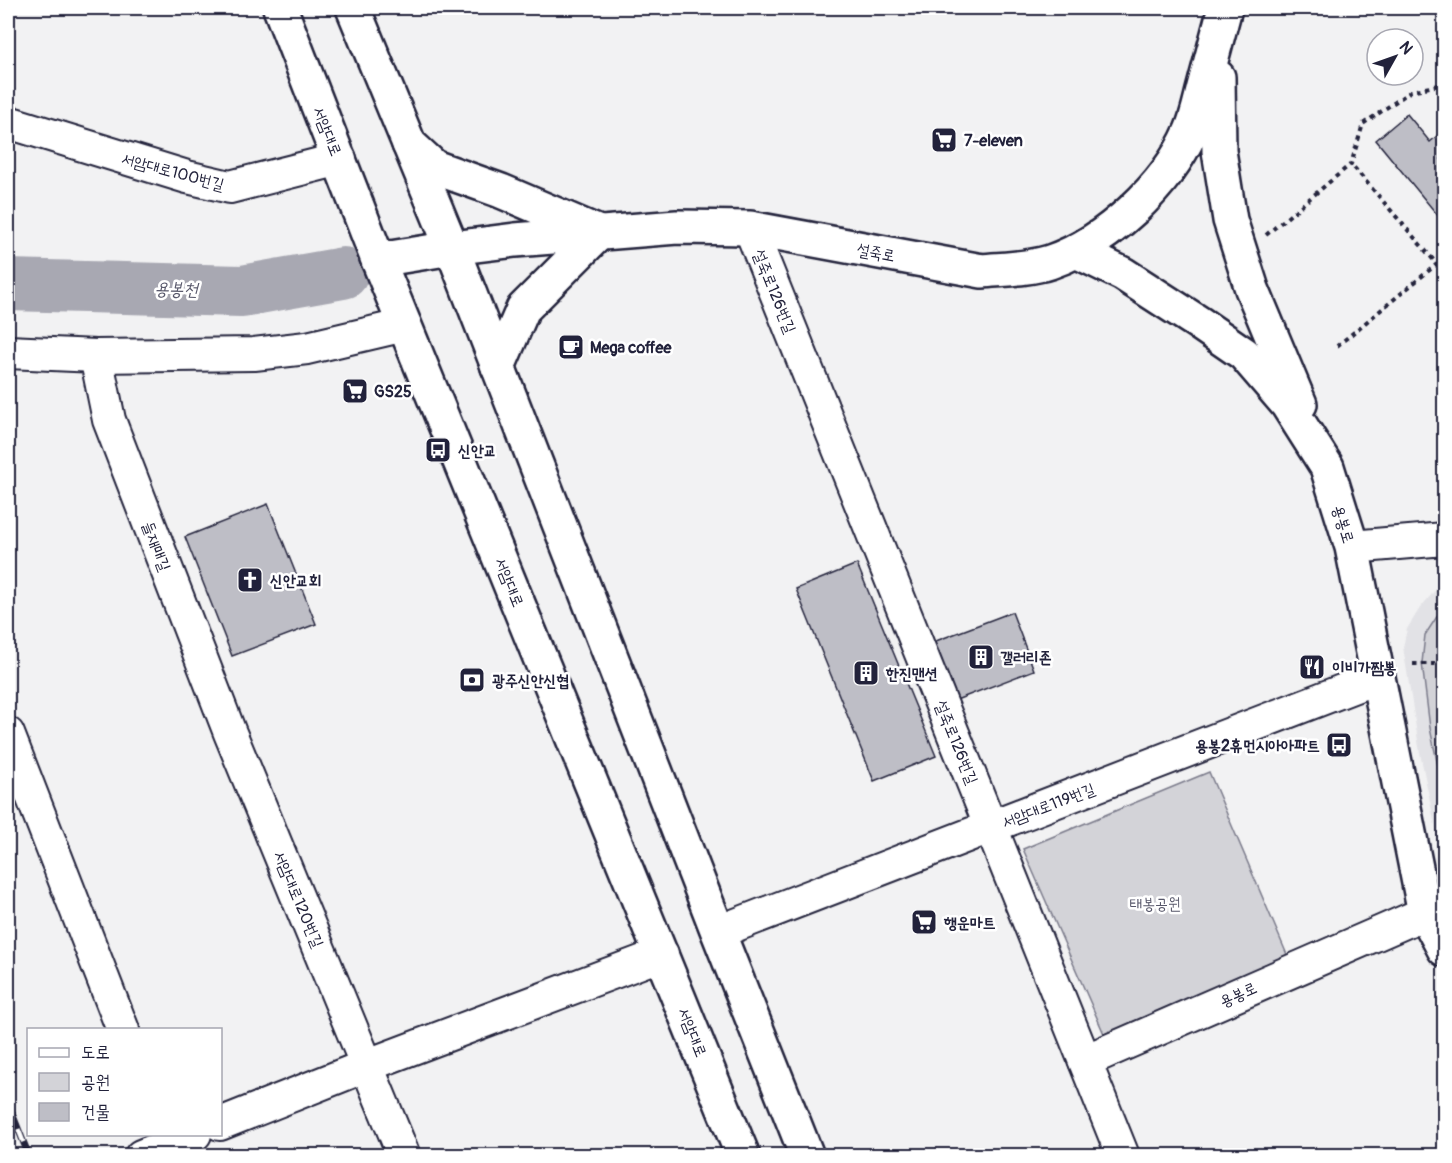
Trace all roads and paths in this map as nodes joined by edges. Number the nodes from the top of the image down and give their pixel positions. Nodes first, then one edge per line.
1 (280, 8) edge
2 (353, 8) edge
3 (1221, 22) edge
4 (1444, 84) edge
5 (8, 122) edge
6 (409, 144) junction
7 (1351, 164) junction
8 (345, 173) junction
9 (750, 228) junction
10 (599, 233) junction
11 (1259, 242) dead end
12 (452, 248) junction
13 (1076, 252) junction
14 (378, 260) junction
15 (402, 316) junction
16 (1337, 346) dead end
17 (8, 352) edge
18 (96, 356) junction
19 (498, 367) junction
20 (1326, 467) junction
21 (1444, 539) edge
22 (1352, 547) junction
23 (1413, 664) dead end
24 (1444, 664) edge
25 (1378, 677) junction
26 (230, 733) joint
27 (8, 734) edge
28 (991, 827) junction
29 (1425, 913) junction
30 (718, 932) junction
31 (1444, 949) edge
32 (662, 954) junction
33 (123, 1028) edge
34 (1085, 1061) junction
35 (368, 1065) junction
36 (222, 1123) edge
37 (404, 1155) edge
38 (743, 1155) edge
39 (807, 1155) edge
40 (1123, 1155) edge

1 - 8 main road, 서암대로
2 - 6 main road
3 - 13 main road, 설죽로
3 - 20 main road
4 - 7 path
5 - 8 street, 서암대로100번길
6 - 10 main road
6 - 12 main road
7 - 11 path
7 - 16 path
8 - 14 main road, 서암대로
9 - 10 main road, 설죽로
9 - 13 main road, 설죽로
9 - 28 street, 설죽로126번길
10 - 12 main road, 설죽로
10 - 19 main road
12 - 14 main road, 설죽로
12 - 19 main road
13 - 20 main road, 용봉로
14 - 15 main road, 서암대로
15 - 18 street
15 - 32 main road, 서암대로
17 - 18 street
18 - 26 street, 들재매길
19 - 30 main road
20 - 22 main road, 용봉로
21 - 22 street
22 - 25 main road, 용봉로
23 - 24 path
25 - 28 street, 서암대로119번길
25 - 29 main road, 용봉로
26 - 35 street, 서암대로120번길
27 - 33 street
28 - 30 street, 서암대로119번길
28 - 34 street, 설죽로126번길
29 - 31 main road, 용봉로
29 - 34 street, 용봉로
30 - 39 main road
32 - 35 street
32 - 38 main road, 서암대로
34 - 40 street, 설죽로126번길
35 - 36 street
35 - 37 street, 서암대로120번길

